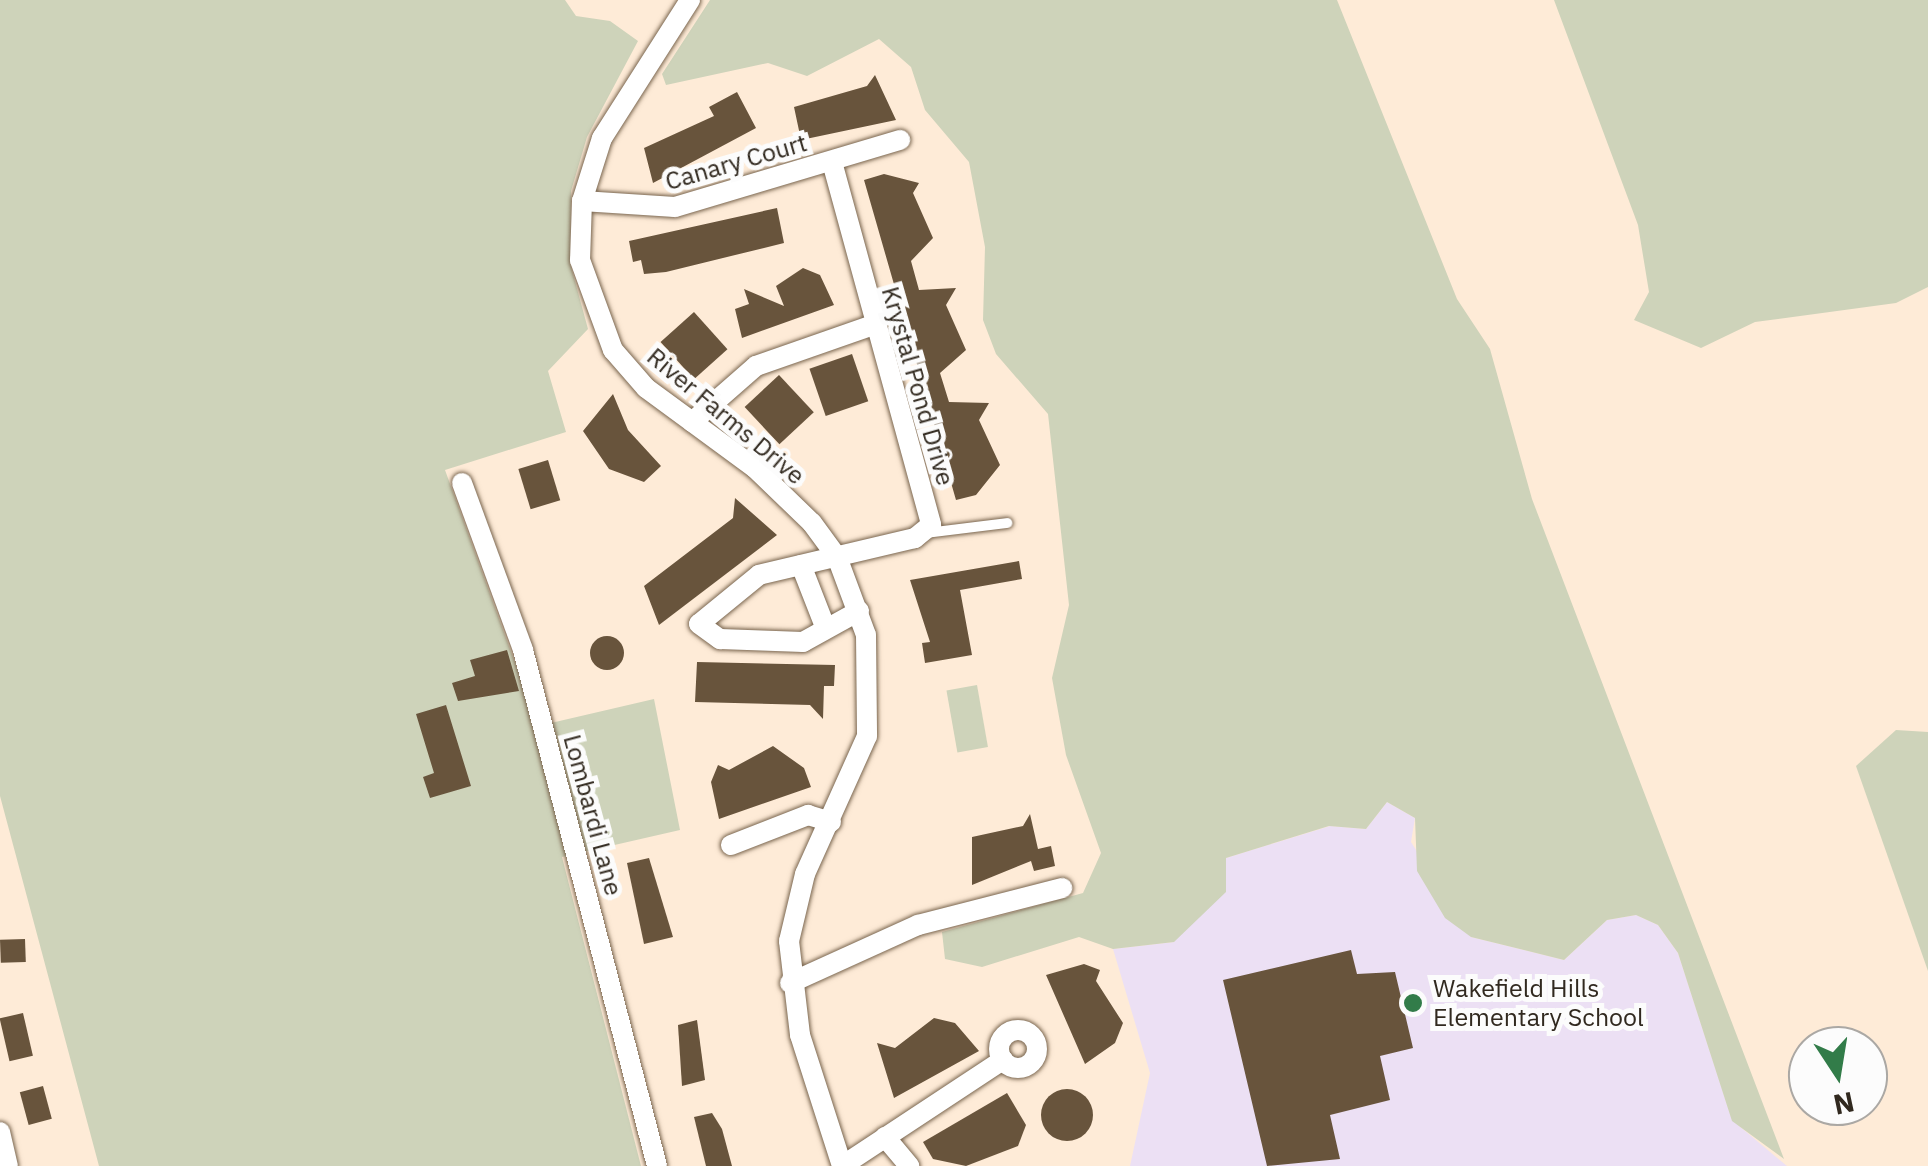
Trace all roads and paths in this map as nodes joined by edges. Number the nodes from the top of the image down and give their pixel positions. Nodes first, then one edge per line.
1 (690, 0) edge
2 (900, 140) dead end
3 (832, 162) junction
4 (582, 201) junction
5 (873, 325) junction
6 (692, 422) junction
7 (462, 483) dead end
8 (1006, 524) dead end
9 (926, 533) junction
10 (837, 557) junction
11 (801, 566) junction
12 (859, 611) junction
13 (824, 624) junction
14 (831, 822) junction
15 (731, 845) dead end
16 (1062, 888) dead end
17 (790, 983) junction
18 (1003, 1060) dead end
19 (0, 1132) edge
20 (885, 1137) junction
21 (8, 1166) edge
22 (658, 1166) edge
23 (842, 1166) edge
24 (909, 1166) edge

1 - 4 street, River Farms Drive
2 - 3 street, Canary Court
3 - 4 street, Canary Court
3 - 5 street, Krystal Pond Drive
4 - 6 street, River Farms Drive
5 - 6 street
5 - 9 street, Krystal Pond Drive
6 - 10 street, River Farms Drive
7 - 22 street, Lombardi Lane
8 - 9 lane
9 - 10 street
10 - 11 street
10 - 12 street, River Farms Drive
11 - 13 street
11 - 13 street
12 - 13 street
12 - 14 street, River Farms Drive
14 - 15 street
14 - 17 street, River Farms Drive
16 - 17 street
17 - 23 street, River Farms Drive
18 - 20 street
19 - 21 street
20 - 23 street
20 - 24 street

